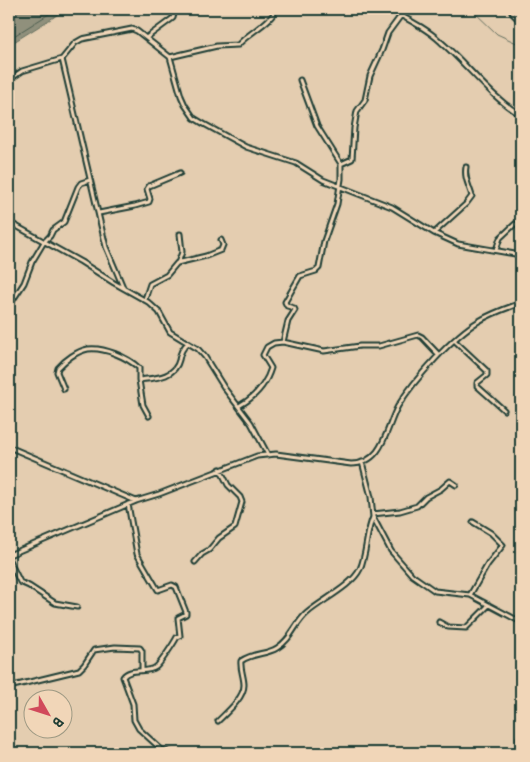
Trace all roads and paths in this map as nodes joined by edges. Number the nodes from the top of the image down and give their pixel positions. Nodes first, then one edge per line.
1 (172, 9) edge
2 (276, 9) edge
3 (389, 9) edge
4 (511, 9) edge
5 (402, 14) junction
6 (521, 22) edge
7 (146, 38) junction
8 (170, 57) junction
9 (62, 59) junction
10 (9, 80) edge
11 (300, 80) dead end
12 (521, 115) edge
13 (341, 164) junction
14 (466, 167) dead end
15 (180, 173) dead end
16 (90, 180) junction
17 (340, 188) junction
18 (99, 213) junction
19 (9, 222) edge
20 (515, 224) dead end
21 (434, 233) junction
22 (180, 234) dead end
23 (221, 240) dead end
24 (44, 242) junction
25 (496, 250) junction
26 (521, 255) edge
27 (177, 263) junction
28 (123, 287) junction
29 (145, 299) junction
30 (521, 303) edge
31 (9, 306) edge
32 (455, 341) junction
33 (283, 342) junction
34 (188, 343) junction
35 (439, 355) junction
36 (139, 380) junction
37 (64, 389) dead end
38 (239, 406) junction
39 (504, 410) dead end
40 (149, 416) dead end
41 (9, 448) edge
42 (267, 454) junction
43 (362, 462) junction
44 (220, 469) junction
45 (456, 485) dead end
46 (136, 501) junction
47 (128, 504) junction
48 (373, 515) junction
49 (473, 522) dead end
50 (9, 555) edge
51 (9, 560) edge
52 (195, 562) dead end
53 (470, 595) junction
54 (489, 605) junction
55 (77, 608) dead end
56 (438, 622) dead end
57 (521, 622) edge
58 (142, 670) junction
59 (9, 687) edge
60 (218, 721) dead end
61 (519, 738) dead end
62 (171, 753) edge
63 (520, 753) edge

1 - 7 street
2 - 8 street
3 - 5 street
4 - 6 street
5 - 12 street
5 - 13 street
7 - 8 street
7 - 9 street
8 - 17 street
9 - 10 street
9 - 16 street
11 - 13 street
13 - 17 street
14 - 21 street
15 - 18 street
16 - 18 street
16 - 24 street
17 - 21 street
17 - 33 street
18 - 28 street
19 - 24 street
20 - 25 street
21 - 25 street
22 - 27 street
23 - 27 street
24 - 28 street
24 - 31 street
25 - 26 street
27 - 29 street
28 - 29 street
29 - 34 street
30 - 32 street
32 - 35 street
32 - 39 street
33 - 35 street
33 - 38 street
34 - 36 street
34 - 38 street
35 - 43 street
36 - 37 street
36 - 40 street
38 - 42 street
41 - 46 street
42 - 43 street
42 - 44 street
43 - 48 street
44 - 46 street
44 - 52 street
45 - 48 street
46 - 47 street
47 - 50 street
47 - 58 street
48 - 53 street
48 - 60 street
49 - 53 street
51 - 55 street
53 - 54 street
54 - 56 street
54 - 57 street
58 - 59 street
58 - 62 street
61 - 63 street

